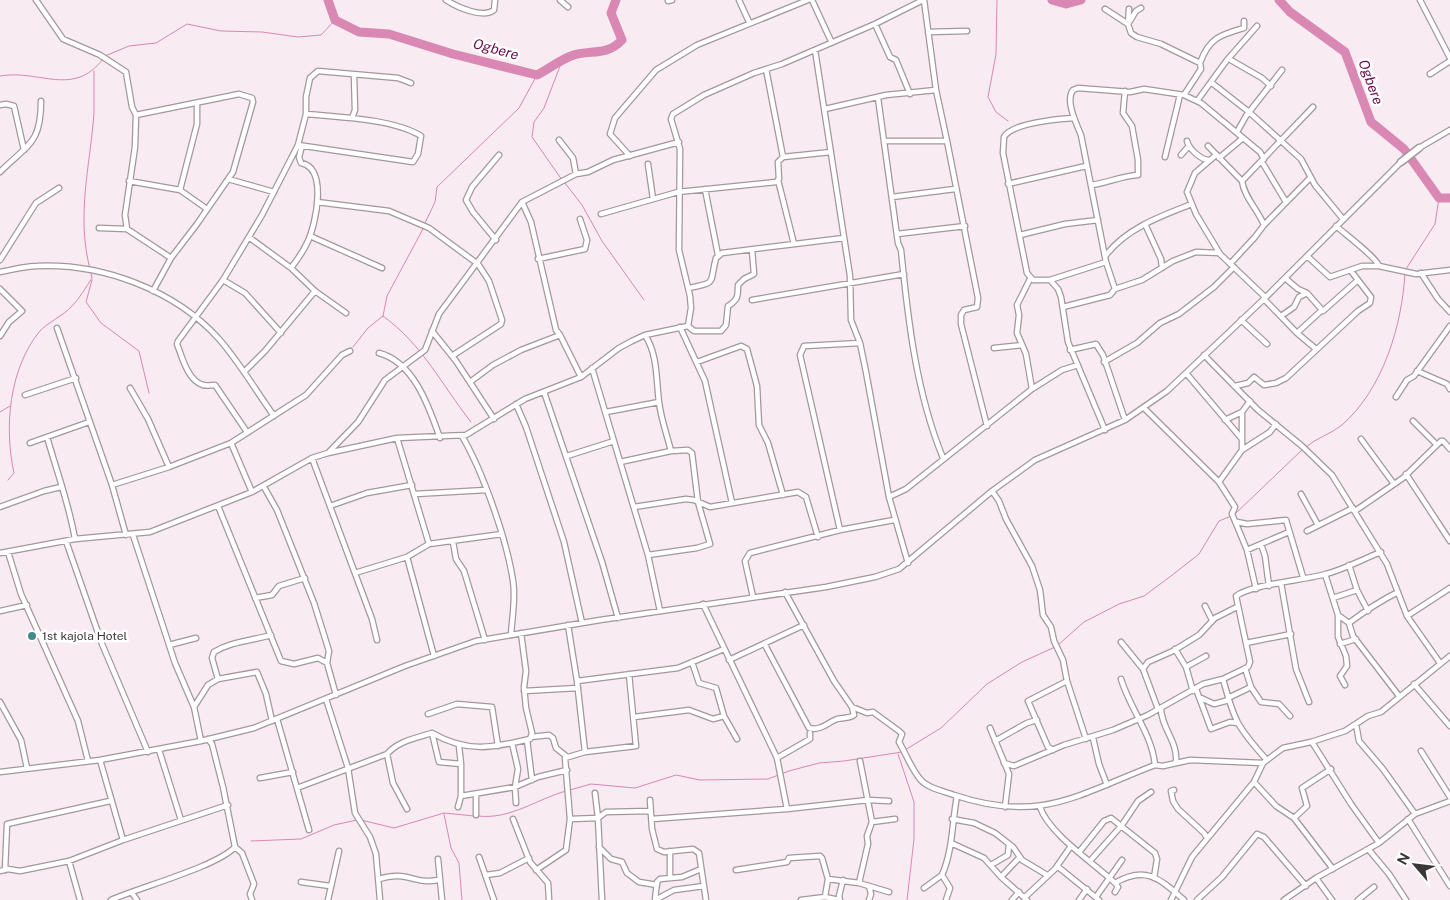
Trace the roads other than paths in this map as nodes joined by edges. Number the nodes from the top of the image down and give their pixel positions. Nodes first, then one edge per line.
1 (36, 0) edge
2 (446, 0) edge
3 (494, 0) edge
4 (560, 0) edge
5 (739, 0) edge
6 (808, 0) edge
7 (812, 0) edge
8 (923, 0) edge
9 (1420, 0) edge
10 (568, 7) dead end
11 (1142, 8) dead end
12 (1105, 9) dead end
13 (1129, 9) dead end
14 (1244, 21) dead end
15 (749, 22) junction
16 (875, 24) junction
17 (1128, 24) junction
18 (1257, 26) dead end
19 (967, 31) dead end
20 (928, 32) junction
21 (831, 41) junction
22 (815, 50) junction
23 (1229, 59) junction
24 (1450, 60) edge
25 (1200, 63) junction
26 (766, 69) junction
27 (1282, 70) dead end
28 (1430, 74) dead end
29 (354, 76) junction
30 (411, 83) dead end
31 (1212, 83) junction
32 (1271, 86) junction
33 (936, 90) junction
34 (1125, 91) junction
35 (910, 94) junction
36 (1182, 95) junction
37 (878, 98) junction
38 (42, 100) dead end
39 (1198, 101) junction
40 (198, 104) junction
41 (0, 106) edge
42 (1313, 107) dead end
43 (825, 109) junction
44 (1249, 112) junction
45 (306, 114) junction
46 (136, 116) junction
47 (354, 117) junction
48 (1074, 118) junction
49 (1450, 130) edge
50 (1237, 132) junction
51 (1243, 138) junction
52 (558, 140) dead end
53 (886, 141) junction
54 (948, 141) junction
55 (1187, 141) dead end
56 (1282, 141) junction
57 (679, 142) junction
58 (300, 145) junction
59 (1208, 146) dead end
60 (1188, 147) junction
61 (1419, 148) joint
62 (24, 150) junction
63 (831, 152) junction
64 (499, 155) dead end
65 (1181, 155) dead end
66 (630, 156) junction
67 (783, 157) junction
68 (1165, 157) dead end
69 (1217, 157) junction
70 (1209, 160) junction
71 (1263, 161) junction
72 (1401, 162) joint
73 (648, 164) dead end
74 (1086, 166) junction
75 (0, 172) edge
76 (576, 174) junction
77 (228, 179) junction
78 (778, 180) junction
79 (129, 181) junction
80 (1242, 181) junction
81 (1312, 181) junction
82 (1008, 184) junction
83 (1091, 185) junction
84 (59, 188) dead end
85 (705, 189) junction
86 (955, 189) junction
87 (180, 190) junction
88 (274, 192) junction
89 (678, 192) junction
90 (892, 197) junction
91 (653, 199) junction
92 (317, 202) junction
93 (522, 202) junction
94 (1286, 202) junction
95 (1192, 204) junction
96 (207, 209) junction
97 (601, 214) dead end
98 (580, 219) dead end
99 (1343, 219) junction
100 (1098, 220) junction
101 (1145, 224) junction
102 (1264, 225) junction
103 (965, 226) junction
104 (1336, 226) junction
105 (99, 228) dead end
106 (126, 229) junction
107 (897, 234) junction
108 (1020, 235) junction
109 (310, 236) junction
110 (250, 238) junction
111 (844, 238) junction
112 (496, 240) junction
113 (794, 244) junction
114 (752, 250) junction
115 (1219, 253) junction
116 (718, 255) junction
117 (1106, 255) junction
118 (1307, 256) junction
119 (171, 258) junction
120 (538, 259) junction
121 (0, 260) edge
122 (1106, 262) junction
123 (478, 264) junction
124 (1232, 265) junction
125 (1379, 266) junction
126 (292, 268) junction
127 (382, 268) dead end
128 (1162, 268) junction
129 (1450, 270) edge
130 (1351, 271) junction
131 (0, 272) edge
132 (1421, 273) junction
133 (904, 274) junction
134 (1030, 278) junction
135 (1285, 278) junction
136 (224, 280) junction
137 (1050, 280) junction
138 (1358, 280) junction
139 (848, 284) junction
140 (688, 288) junction
141 (0, 289) edge
142 (1115, 289) junction
143 (153, 291) junction
144 (315, 291) junction
145 (1305, 294) junction
146 (1264, 298) junction
147 (752, 300) dead end
148 (1063, 307) junction
149 (1322, 310) junction
150 (1450, 312) edge
151 (346, 313) dead end
152 (1282, 316) junction
153 (196, 318) junction
154 (1240, 320) junction
155 (688, 326) junction
156 (1450, 326) edge
157 (680, 327) junction
158 (57, 328) dead end
159 (281, 332) junction
160 (432, 332) junction
161 (1297, 333) junction
162 (560, 334) junction
163 (645, 335) junction
164 (0, 336) edge
165 (860, 343) junction
166 (1267, 344) dead end
167 (1022, 345) junction
168 (994, 348) dead end
169 (1070, 350) junction
170 (1316, 350) junction
171 (350, 351) dead end
172 (379, 353) dead end
173 (1204, 355) junction
174 (452, 356) junction
175 (697, 362) junction
176 (1104, 362) junction
177 (1078, 364) junction
178 (404, 367) junction
179 (592, 368) junction
180 (1417, 371) junction
181 (244, 372) junction
182 (1186, 373) junction
183 (581, 377) junction
184 (76, 378) junction
185 (470, 382) junction
186 (1448, 382) edge
187 (1235, 386) junction
188 (130, 388) dead end
189 (1450, 389) edge
190 (1032, 390) junction
191 (544, 392) junction
192 (25, 395) dead end
193 (1396, 397) dead end
194 (1250, 401) junction
195 (659, 402) junction
196 (516, 404) junction
197 (1144, 408) junction
198 (606, 412) junction
199 (1242, 412) junction
200 (274, 416) junction
201 (494, 419) junction
202 (1125, 420) junction
203 (1225, 420) junction
204 (1412, 421) dead end
205 (89, 422) junction
206 (1276, 424) junction
207 (987, 426) junction
208 (1105, 430) junction
209 (247, 432) junction
210 (462, 436) junction
211 (47, 437) junction
212 (397, 438) junction
213 (440, 438) junction
214 (1242, 439) junction
215 (1361, 439) dead end
216 (614, 441) junction
217 (231, 442) junction
218 (30, 443) dead end
219 (1437, 445) junction
220 (1450, 449) edge
221 (1242, 450) junction
222 (671, 452) junction
223 (328, 453) junction
224 (567, 456) junction
225 (312, 458) junction
226 (943, 458) junction
227 (620, 462) junction
228 (169, 467) junction
229 (1406, 474) junction
230 (1219, 482) junction
231 (412, 484) junction
232 (1394, 484) junction
233 (112, 485) junction
234 (61, 487) junction
235 (264, 487) junction
236 (486, 490) junction
237 (992, 491) junction
238 (252, 492) junction
239 (415, 494) junction
240 (1301, 494) dead end
241 (782, 495) junction
242 (888, 497) junction
243 (698, 502) junction
244 (732, 504) junction
245 (218, 506) junction
246 (330, 506) junction
247 (0, 507) edge
248 (634, 507) junction
249 (1354, 510) junction
250 (894, 520) junction
251 (1237, 522) junction
252 (1318, 525) junction
253 (840, 530) junction
254 (1307, 531) dead end
255 (1290, 532) junction
256 (502, 534) junction
257 (126, 535) junction
258 (133, 535) junction
259 (818, 537) junction
260 (75, 539) junction
261 (66, 541) junction
262 (1450, 541) edge
263 (452, 542) junction
264 (429, 544) junction
265 (1261, 544) junction
266 (1247, 550) junction
267 (8, 552) junction
268 (1381, 552) junction
269 (0, 553) edge
270 (648, 555) junction
271 (407, 557) junction
272 (908, 563) junction
273 (1349, 565) junction
274 (355, 573) junction
275 (1326, 574) junction
276 (1303, 577) junction
277 (305, 578) junction
278 (1281, 583) junction
279 (1269, 586) junction
280 (1450, 588) edge
281 (1256, 589) junction
282 (1358, 590) junction
283 (785, 592) junction
284 (1398, 592) junction
285 (753, 597) junction
286 (255, 598) junction
287 (1333, 598) junction
288 (703, 604) junction
289 (27, 605) junction
290 (1205, 606) dead end
291 (1237, 608) junction
292 (0, 611) edge
293 (660, 611) junction
294 (1368, 611) junction
295 (1338, 615) junction
296 (1407, 616) junction
297 (618, 618) junction
298 (1212, 620) junction
299 (582, 623) junction
300 (1350, 623) junction
301 (568, 625) junction
302 (804, 625) junction
303 (521, 633) junction
304 (1291, 634) junction
305 (271, 635) junction
306 (510, 635) junction
307 (196, 638) dead end
308 (1356, 639) junction
309 (377, 640) dead end
310 (485, 640) junction
311 (1121, 642) dead end
312 (1246, 643) junction
313 (1340, 644) junction
314 (169, 645) junction
315 (765, 645) junction
316 (724, 649) junction
317 (1176, 649) junction
318 (434, 656) junction
319 (1206, 656) dead end
320 (1450, 656) edge
321 (730, 660) junction
322 (692, 662) junction
323 (327, 663) junction
324 (1440, 663) junction
325 (1143, 667) junction
326 (1186, 667) junction
327 (1245, 668) junction
328 (629, 674) junction
329 (218, 679) junction
330 (1121, 679) dead end
331 (1223, 679) junction
332 (578, 681) junction
333 (1067, 681) junction
334 (1414, 684) junction
335 (1345, 685) dead end
336 (1251, 687) junction
337 (578, 688) junction
338 (1194, 690) junction
339 (524, 691) junction
340 (336, 695) junction
341 (1399, 696) junction
342 (1200, 698) junction
343 (326, 699) junction
344 (1228, 699) junction
345 (0, 702) edge
346 (1309, 702) dead end
347 (194, 707) junction
348 (852, 707) junction
349 (1159, 708) junction
350 (428, 714) dead end
351 (634, 716) junction
352 (724, 716) junction
353 (1290, 716) dead end
354 (1137, 719) junction
355 (274, 720) junction
356 (1037, 720) junction
357 (1237, 723) junction
358 (1356, 724) junction
359 (1450, 726) edge
360 (990, 728) dead end
361 (810, 733) dead end
362 (432, 734) junction
363 (1093, 738) junction
364 (208, 739) junction
365 (529, 739) junction
366 (736, 739) dead end
367 (1086, 739) junction
368 (995, 740) junction
369 (201, 741) junction
370 (1312, 742) junction
371 (512, 743) junction
372 (459, 746) junction
373 (498, 746) junction
374 (159, 750) junction
375 (1053, 750) junction
376 (1420, 751) dead end
377 (148, 752) junction
378 (584, 752) junction
379 (387, 754) junction
380 (566, 756) junction
381 (776, 758) junction
382 (100, 760) junction
383 (88, 761) junction
384 (860, 761) dead end
385 (1264, 761) junction
386 (1176, 762) junction
387 (1004, 763) junction
388 (461, 764) junction
389 (1155, 765) junction
390 (1014, 766) junction
391 (27, 768) junction
392 (348, 768) junction
393 (1331, 769) junction
394 (567, 770) junction
395 (0, 772) edge
396 (293, 772) junction
397 (1009, 774) junction
398 (260, 778) dead end
399 (532, 780) junction
400 (1254, 782) junction
401 (1107, 785) junction
402 (515, 787) junction
403 (298, 788) junction
404 (1174, 790) dead end
405 (595, 792) dead end
406 (1151, 792) dead end
407 (476, 794) junction
408 (461, 796) junction
409 (957, 796) junction
410 (1450, 799) edge
411 (650, 800) dead end
412 (868, 800) junction
413 (889, 800) dead end
414 (110, 801) junction
415 (516, 803) dead end
416 (228, 805) junction
417 (458, 807) dead end
418 (1005, 807) junction
419 (1040, 807) junction
420 (407, 809) dead end
421 (787, 809) junction
422 (650, 811) junction
423 (1415, 814) junction
424 (476, 815) dead end
425 (598, 818) junction
426 (1294, 818) junction
427 (512, 819) dead end
428 (570, 819) junction
429 (652, 819) junction
430 (895, 819) dead end
431 (952, 819) junction
432 (1408, 819) junction
433 (182, 820) junction
434 (872, 822) junction
435 (1122, 825) junction
436 (309, 830) dead end
437 (1207, 838) junction
438 (123, 840) junction
439 (951, 843) junction
440 (1379, 843) junction
441 (1009, 844) junction
442 (1071, 846) junction
443 (235, 847) junction
444 (600, 847) junction
445 (1369, 850) junction
446 (339, 851) dead end
447 (670, 851) junction
448 (1080, 851) junction
449 (479, 857) dead end
450 (1020, 857) junction
451 (528, 858) junction
452 (438, 859) dead end
453 (1090, 860) junction
454 (1122, 860) dead end
455 (69, 861) junction
456 (991, 865) junction
457 (1057, 866) junction
458 (701, 869) junction
459 (1333, 869) junction
460 (536, 870) junction
461 (736, 870) dead end
462 (2, 871) edge
463 (486, 875) junction
464 (1047, 875) junction
465 (670, 877) junction
466 (1001, 877) junction
467 (1448, 877) edge
468 (944, 878) junction
469 (1110, 878) junction
470 (1154, 878) junction
471 (1316, 878) junction
472 (379, 879) junction
473 (828, 879) junction
474 (438, 880) junction
475 (843, 880) junction
476 (301, 882) dead end
477 (859, 883) junction
478 (1115, 883) junction
479 (658, 885) junction
480 (330, 886) junction
481 (704, 886) junction
482 (869, 886) junction
483 (1306, 886) junction
484 (1450, 886) edge
485 (1374, 887) dead end
486 (924, 888) dead end
487 (1087, 889) junction
488 (890, 892) dead end
489 (1019, 892) junction
490 (1116, 892) dead end
491 (1175, 892) junction
492 (132, 893) junction
493 (1293, 895) junction
494 (825, 897) junction
495 (1098, 898) edge
496 (818, 899) edge
497 (1026, 899) edge
498 (80, 900) edge
499 (112, 900) edge
500 (137, 900) edge
501 (252, 900) edge
502 (328, 900) edge
503 (380, 900) edge
504 (442, 900) edge
505 (494, 900) edge
506 (549, 900) edge
507 (602, 900) edge
508 (655, 900) edge
509 (706, 900) edge
510 (801, 900) edge
511 (840, 900) edge
512 (869, 900) edge
513 (946, 900) edge
514 (1012, 900) edge
515 (1079, 900) edge
516 (1171, 900) edge
517 (1184, 900) edge
518 (1198, 900) edge
519 (1284, 900) edge
520 (1299, 900) edge
521 (1332, 900) edge
522 (1358, 900) edge
523 (1406, 900) edge

1 - 46 street
2 - 3 street
4 - 10 street
5 - 15 street
6 - 15 street
7 - 21 street
8 - 16 street
8 - 20 street
9 - 24 street
11 - 17 street
12 - 17 street
13 - 17 street
14 - 25 street
15 - 66 street
16 - 21 street
16 - 35 street
17 - 25 street
18 - 23 street
19 - 20 street
20 - 33 street
21 - 22 street
22 - 26 street
22 - 43 street
23 - 31 street
23 - 32 street
24 - 28 street
25 - 36 street
26 - 57 street
26 - 67 street
27 - 32 street
29 - 30 street
29 - 45 street
29 - 47 street
31 - 39 street
31 - 44 street
32 - 44 street
33 - 35 street
33 - 54 street
34 - 36 street
34 - 48 street
34 - 83 street
35 - 37 street
36 - 39 street
36 - 68 street
37 - 43 street
37 - 53 street
38 - 62 street
39 - 50 street
40 - 46 street
40 - 77 street
40 - 87 street
41 - 62 street
42 - 56 street
43 - 63 street
44 - 50 street
44 - 56 street
45 - 47 street
45 - 58 street
46 - 79 street
47 - 58 street
48 - 74 street
48 - 82 street
49 - 61 street
50 - 51 street
51 - 69 street
51 - 71 street
52 - 76 street
53 - 54 street
53 - 90 street
54 - 86 street
55 - 60 street
56 - 71 street
56 - 81 street
57 - 66 street
57 - 89 street
58 - 88 street
58 - 92 street
59 - 69 street
60 - 65 street
60 - 70 street
61 - 72 street
62 - 75 street
63 - 67 street
63 - 111 street
64 - 112 street
66 - 76 street
67 - 78 street
69 - 70 street
69 - 80 street
70 - 95 street
71 - 80 street
71 - 94 street
72 - 99 street
73 - 91 street
74 - 82 street
74 - 83 street
76 - 93 street
77 - 88 street
77 - 96 street
78 - 85 street
78 - 113 street
79 - 87 street
79 - 106 street
80 - 102 street
81 - 94 street
81 - 99 street
82 - 108 street
83 - 100 street
84 - 121 street
85 - 89 street
85 - 116 street
86 - 90 street
86 - 103 street
87 - 96 street
88 - 110 street
89 - 91 street
89 - 140 street
90 - 107 street
91 - 97 street
92 - 109 street
92 - 123 street
93 - 112 street
93 - 120 street
94 - 102 street
95 - 101 street
95 - 115 street
96 - 119 street
98 - 120 street
99 - 104 street
100 - 108 street
100 - 117 street
101 - 117 street
101 - 128 street
102 - 124 street
103 - 107 street
103 - 207 street
104 - 118 street
104 - 125 street
105 - 106 street
106 - 119 street
107 - 133 street
108 - 134 street
109 - 126 street
109 - 127 street
110 - 126 street
110 - 136 street
111 - 113 street
111 - 139 street
112 - 123 street
113 - 114 street
114 - 116 street
114 - 155 street
115 - 124 street
115 - 128 street
116 - 140 street
117 - 122 street
118 - 130 street
118 - 135 street
119 - 143 street
120 - 162 street
122 - 137 street
122 - 142 street
123 - 160 street
123 - 174 street
124 - 146 street
124 - 176 street
125 - 130 street
125 - 132 street
126 - 144 street
128 - 142 street
129 - 132 street
130 - 138 street
131 - 143 street
132 - 150 street
133 - 139 street
133 - 226 street
134 - 137 street
134 - 167 street
135 - 145 street
135 - 146 street
136 - 153 street
136 - 159 street
137 - 148 street
138 - 149 street
138 - 170 street
139 - 147 street
139 - 165 street
140 - 155 street
141 - 164 street
142 - 148 street
143 - 153 street
144 - 151 street
144 - 159 street
145 - 149 street
145 - 152 street
146 - 152 street
146 - 154 street
148 - 169 street
149 - 161 street
152 - 161 street
153 - 181 street
153 - 209 street
154 - 166 street
154 - 173 street
155 - 157 street
156 - 180 street
157 - 163 street
157 - 175 street
158 - 184 street
159 - 181 street
160 - 174 street
160 - 178 street
161 - 170 street
162 - 183 street
162 - 185 street
163 - 179 street
163 - 195 street
165 - 242 street
165 - 253 street
167 - 168 street
167 - 190 street
169 - 176 street
169 - 177 street
170 - 187 street
171 - 200 street
172 - 178 street
173 - 182 street
173 - 187 street
174 - 185 street
175 - 241 street
175 - 244 street
176 - 202 street
177 - 190 street
177 - 208 street
178 - 213 street
178 - 223 street
179 - 183 street
179 - 198 street
180 - 186 street
180 - 193 street
181 - 200 street
182 - 197 street
182 - 203 street
183 - 191 street
184 - 192 street
184 - 205 street
185 - 201 street
186 - 189 street
187 - 194 street
188 - 228 street
190 - 207 street
191 - 196 street
191 - 224 street
194 - 199 street
194 - 206 street
195 - 198 street
195 - 222 street
196 - 201 street
196 - 299 street
197 - 202 street
197 - 230 street
198 - 216 street
199 - 203 street
199 - 214 street
200 - 209 street
201 - 210 street
202 - 208 street
203 - 214 street
204 - 219 street
205 - 211 street
205 - 233 street
206 - 221 street
206 - 249 street
207 - 226 street
208 - 237 street
209 - 217 street
210 - 213 street
210 - 236 street
211 - 218 street
211 - 234 street
212 - 213 street
212 - 223 street
212 - 231 street
214 - 221 street
215 - 232 street
216 - 224 street
216 - 227 street
217 - 228 street
217 - 238 street
219 - 220 street
219 - 229 street
221 - 230 street
222 - 227 street
222 - 243 street
223 - 225 street
224 - 297 street
225 - 235 street
225 - 246 street
226 - 242 street
227 - 248 street
228 - 233 street
229 - 232 street
229 - 262 street
230 - 251 street
231 - 239 street
231 - 246 street
232 - 249 street
233 - 257 street
234 - 247 street
234 - 260 street
235 - 238 street
235 - 277 street
236 - 239 street
236 - 256 street
237 - 272 street
237 - 333 street
238 - 245 street
239 - 264 street
240 - 252 street
241 - 244 street
241 - 259 street
242 - 250 street
243 - 244 street
243 - 248 street
243 - 270 street
245 - 258 street
245 - 286 street
246 - 274 street
248 - 270 street
249 - 252 street
249 - 268 street
250 - 253 street
250 - 272 street
251 - 255 street
251 - 266 street
252 - 254 street
253 - 259 street
255 - 265 street
255 - 276 street
256 - 263 street
256 - 306 street
257 - 258 street
257 - 260 street
258 - 314 street
259 - 285 street
260 - 261 street
261 - 267 street
261 - 377 street
263 - 264 street
263 - 310 street
264 - 271 street
265 - 266 street
265 - 279 street
266 - 281 street
267 - 269 street
267 - 289 street
268 - 273 street
268 - 284 street
270 - 293 street
271 - 274 street
271 - 318 street
272 - 283 street
273 - 275 street
273 - 282 street
274 - 309 street
275 - 276 street
275 - 287 street
276 - 278 street
277 - 286 street
277 - 323 street
278 - 279 street
278 - 304 street
279 - 281 street
280 - 296 street
281 - 291 street
282 - 287 street
282 - 294 street
283 - 285 street
283 - 302 street
284 - 294 street
284 - 296 street
285 - 288 street
286 - 305 street
287 - 295 street
288 - 293 street
288 - 316 street
289 - 292 street
289 - 383 street
290 - 298 street
291 - 298 street
291 - 312 street
293 - 297 street
294 - 300 street
295 - 300 street
295 - 313 street
296 - 324 street
297 - 299 street
298 - 317 street
299 - 301 street
300 - 308 street
301 - 303 street
301 - 332 street
302 - 315 street
302 - 348 street
303 - 306 street
303 - 339 street
304 - 312 street
304 - 346 street
305 - 323 street
305 - 329 street
306 - 310 street
307 - 314 street
308 - 313 street
308 - 341 street
310 - 318 street
311 - 325 street
312 - 327 street
313 - 335 street
314 - 347 street
315 - 321 street
315 - 348 street
316 - 321 street
316 - 322 street
317 - 325 street
317 - 326 street
318 - 340 street
319 - 326 street
320 - 324 street
321 - 381 street
322 - 328 street
322 - 352 street
323 - 340 street
324 - 334 street
325 - 349 street
326 - 338 street
327 - 331 street
327 - 336 street
328 - 332 street
328 - 351 street
329 - 347 street
329 - 355 street
330 - 354 street
331 - 338 street
331 - 344 street
332 - 337 street
333 - 356 street
333 - 367 street
334 - 341 street
334 - 359 street
336 - 344 street
336 - 353 street
337 - 339 street
337 - 378 street
338 - 342 street
338 - 349 street
339 - 365 street
340 - 343 street
341 - 358 street
342 - 344 street
342 - 357 street
343 - 355 street
343 - 392 street
344 - 357 street
345 - 391 street
347 - 369 street
348 - 409 street
349 - 354 street
349 - 386 street
350 - 373 street
351 - 352 street
351 - 378 street
352 - 366 street
354 - 363 street
354 - 389 street
355 - 364 street
355 - 396 street
356 - 368 street
356 - 375 street
357 - 385 street
358 - 370 street
358 - 423 street
360 - 368 street
361 - 381 street
362 - 372 street
362 - 379 street
362 - 388 street
363 - 367 street
363 - 401 street
364 - 369 street
364 - 416 street
365 - 371 street
365 - 380 street
365 - 399 street
367 - 375 street
368 - 387 street
369 - 374 street
370 - 385 street
370 - 393 street
371 - 373 street
371 - 402 street
372 - 373 street
372 - 388 street
374 - 377 street
374 - 433 street
375 - 390 street
376 - 410 street
377 - 382 street
378 - 380 street
379 - 392 street
379 - 420 street
380 - 394 street
381 - 421 street
382 - 383 street
382 - 414 street
383 - 391 street
384 - 412 street
385 - 386 street
385 - 400 street
386 - 389 street
387 - 390 street
387 - 397 street
388 - 408 street
389 - 401 street
390 - 397 street
391 - 395 street
392 - 403 street
392 - 472 street
393 - 426 street
393 - 440 street
394 - 399 street
394 - 428 street
396 - 398 street
396 - 403 street
397 - 418 street
399 - 402 street
400 - 426 street
400 - 437 street
401 - 419 street
402 - 407 street
402 - 415 street
403 - 436 street
404 - 437 street
405 - 425 street
406 - 435 street
407 - 408 street
407 - 424 street
408 - 417 street
409 - 418 street
409 - 431 street
410 - 423 street
411 - 422 street
412 - 413 street
412 - 421 street
412 - 434 street
414 - 438 street
414 - 462 street
416 - 433 street
416 - 443 street
418 - 419 street
419 - 442 street
421 - 429 street
422 - 425 street
422 - 429 street
423 - 432 street
425 - 428 street
425 - 444 street
426 - 459 street
427 - 451 street
428 - 460 street
429 - 447 street
430 - 434 street
431 - 439 street
431 - 441 street
432 - 440 street
432 - 467 street
433 - 438 street
434 - 477 street
435 - 448 street
435 - 453 street
435 - 470 street
437 - 491 street
438 - 455 street
439 - 456 street
439 - 468 street
440 - 445 street
441 - 450 street
441 - 456 street
442 - 448 street
442 - 457 street
443 - 492 street
443 - 501 street
444 - 479 street
444 - 507 street
445 - 459 street
445 - 523 street
446 - 480 street
447 - 458 street
447 - 465 street
448 - 453 street
449 - 463 street
450 - 464 street
450 - 466 street
451 - 460 street
451 - 463 street
452 - 474 street
453 - 469 street
454 - 469 street
455 - 462 street
455 - 498 street
456 - 466 street
457 - 464 street
457 - 487 street
458 - 465 street
458 - 481 street
459 - 471 street
460 - 506 street
461 - 473 street
463 - 505 street
464 - 497 street
465 - 479 street
466 - 489 street
467 - 484 street
468 - 486 street
468 - 513 street
469 - 478 street
469 - 495 street
470 - 478 street
470 - 491 street
471 - 483 street
471 - 521 street
472 - 474 street
472 - 503 street
473 - 475 street
473 - 494 street
474 - 504 street
475 - 477 street
475 - 511 street
476 - 480 street
477 - 482 street
478 - 490 street
479 - 508 street
480 - 502 street
481 - 508 street
481 - 509 street
482 - 488 street
482 - 512 street
483 - 493 street
483 - 518 street
485 - 522 street
487 - 495 street
487 - 515 street
489 - 497 street
489 - 514 street
491 - 516 street
491 - 517 street
492 - 499 street
492 - 500 street
493 - 519 street
493 - 520 street
494 - 496 street
494 - 511 street
496 - 510 street

